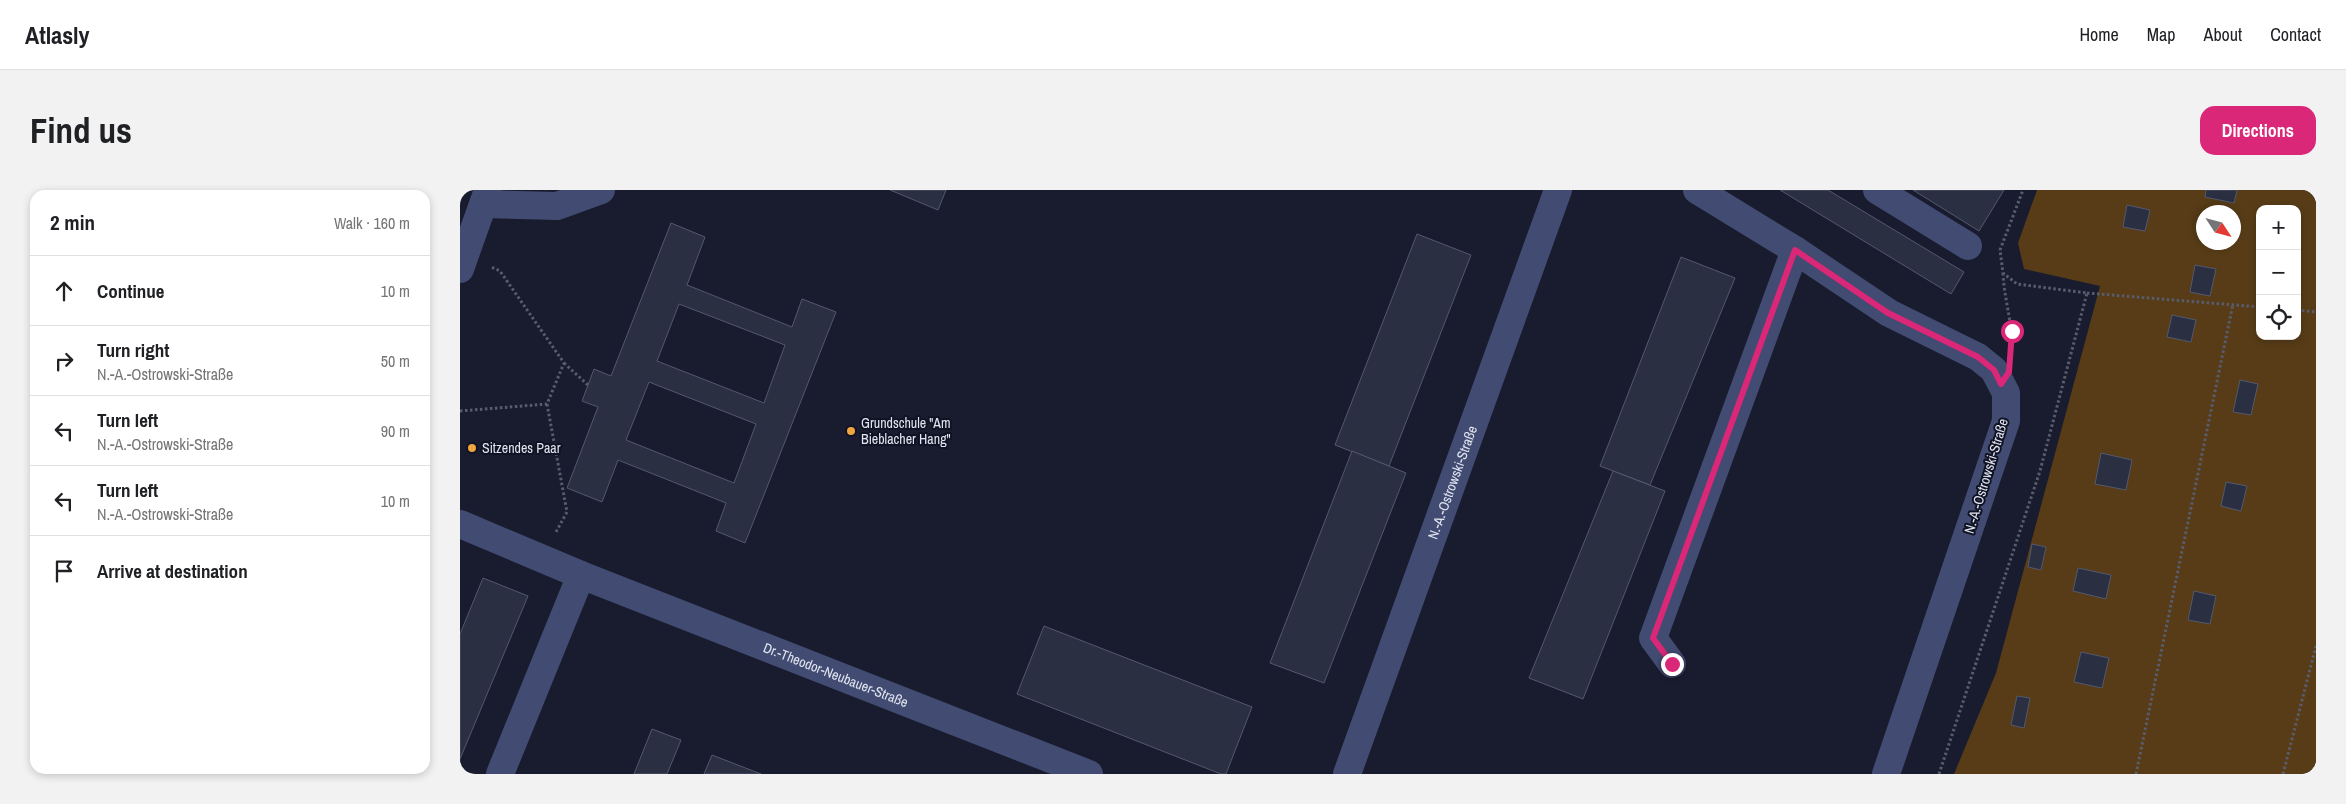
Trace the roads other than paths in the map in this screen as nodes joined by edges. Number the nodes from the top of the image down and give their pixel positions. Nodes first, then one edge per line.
1 (601, 190) edge
2 (1558, 190) edge
3 (1697, 190) edge
4 (1877, 190) edge
5 (486, 197) edge
6 (1968, 246) dead end
7 (1795, 250) junction
8 (462, 262) edge
9 (460, 524) edge
10 (581, 575) junction
11 (1672, 664) dead end
12 (500, 774) edge
13 (1090, 774) edge
14 (1347, 774) edge
15 (1886, 774) edge

1 - 5 street
2 - 14 street, N.-A.-Ostrowski-Straße
3 - 7 street, N.-A.-Ostrowski-Straße
4 - 6 street
5 - 8 street
7 - 11 street
7 - 15 street, N.-A.-Ostrowski-Straße
9 - 10 street, Dr.-Theodor-Neubauer-Straße
10 - 12 street
10 - 13 street, Dr.-Theodor-Neubauer-Straße

